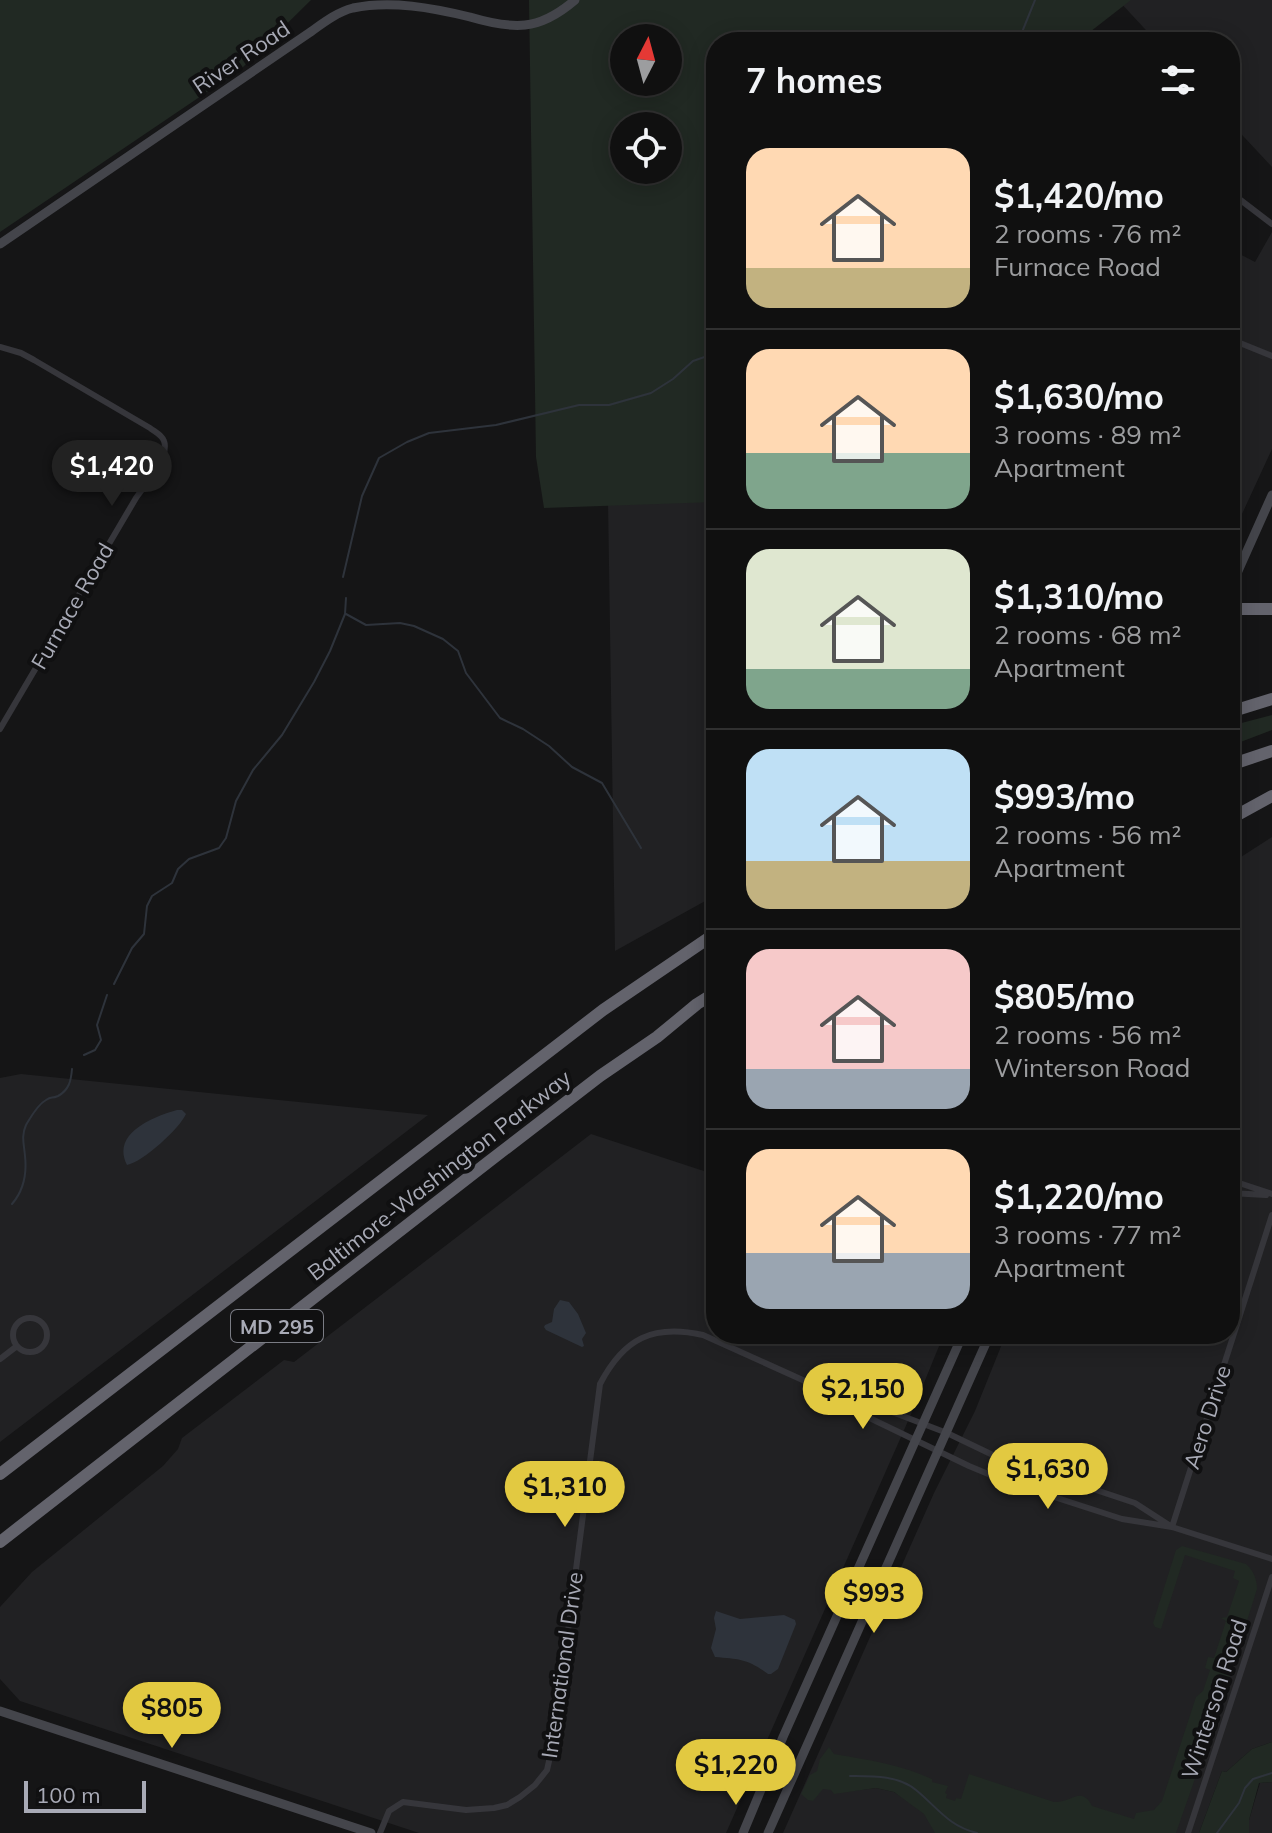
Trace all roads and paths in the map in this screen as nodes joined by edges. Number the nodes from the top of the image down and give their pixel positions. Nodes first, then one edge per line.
1 (575, 0) edge
2 (1240, 200) edge
3 (1272, 224) edge
4 (0, 244) edge
5 (1240, 343) edge
6 (0, 347) edge
7 (1272, 356) edge
8 (1272, 495) edge
9 (1240, 567) edge
10 (1240, 609) edge
11 (1272, 609) edge
12 (1272, 699) edge
13 (1240, 709) edge
14 (0, 729) edge
15 (1272, 751) edge
16 (1240, 762) edge
17 (1272, 796) edge
18 (1240, 814) edge
19 (706, 938) edge
20 (706, 998) edge
21 (706, 1006) edge
22 (657, 1037) junction
23 (1240, 1184) edge
24 (1240, 1193) edge
25 (1272, 1195) edge
26 (1272, 1215) edge
27 (1240, 1315) edge
28 (706, 1336) edge
29 (723, 1344) edge
30 (959, 1344) edge
31 (986, 1344) edge
32 (1231, 1344) edge
33 (17, 1346) junction
34 (0, 1359) edge
35 (120, 1382) junction
36 (827, 1391) junction
37 (924, 1425) junction
38 (947, 1433) junction
39 (916, 1441) junction
40 (938, 1451) junction
41 (0, 1474) edge
42 (0, 1483) edge
43 (1172, 1527) junction
44 (0, 1542) edge
45 (1272, 1559) edge
46 (1272, 1577) edge
47 (0, 1711) edge
48 (371, 1833) edge
49 (380, 1833) edge
50 (743, 1833) edge
51 (768, 1833) edge
52 (1188, 1833) edge

1 - 4 main road, River Road
2 - 3 street
5 - 7 street
6 - 14 street, Furnace Road
8 - 9 main road
10 - 11 highway
12 - 13 highway
15 - 16 highway
17 - 18 highway
19 - 35 highway, Baltimore-Washington Parkway / MD 295
20 - 22 highway, Baltimore-Washington Parkway / MD 295
21 - 22 highway
22 - 44 highway, Baltimore-Washington Parkway / MD 295
23 - 25 street
24 - 25 street
26 - 27 street, Aero Drive
28 - 49 street, International Drive
29 - 36 street, International Drive
30 - 37 main road
31 - 38 main road
32 - 43 street, Aero Drive
33 - 33 street
33 - 34 street
35 - 41 highway, Baltimore-Washington Parkway / MD 295
35 - 42 highway
36 - 37 street, International Drive
36 - 39 street, International Drive
37 - 38 street, International Drive
37 - 39 main road
38 - 40 main road
38 - 43 street, International Drive
39 - 40 street, International Drive
39 - 50 main road
40 - 43 street, International Drive
40 - 51 main road
43 - 45 street, International Drive
46 - 52 street, Winterson Road
47 - 48 main road

